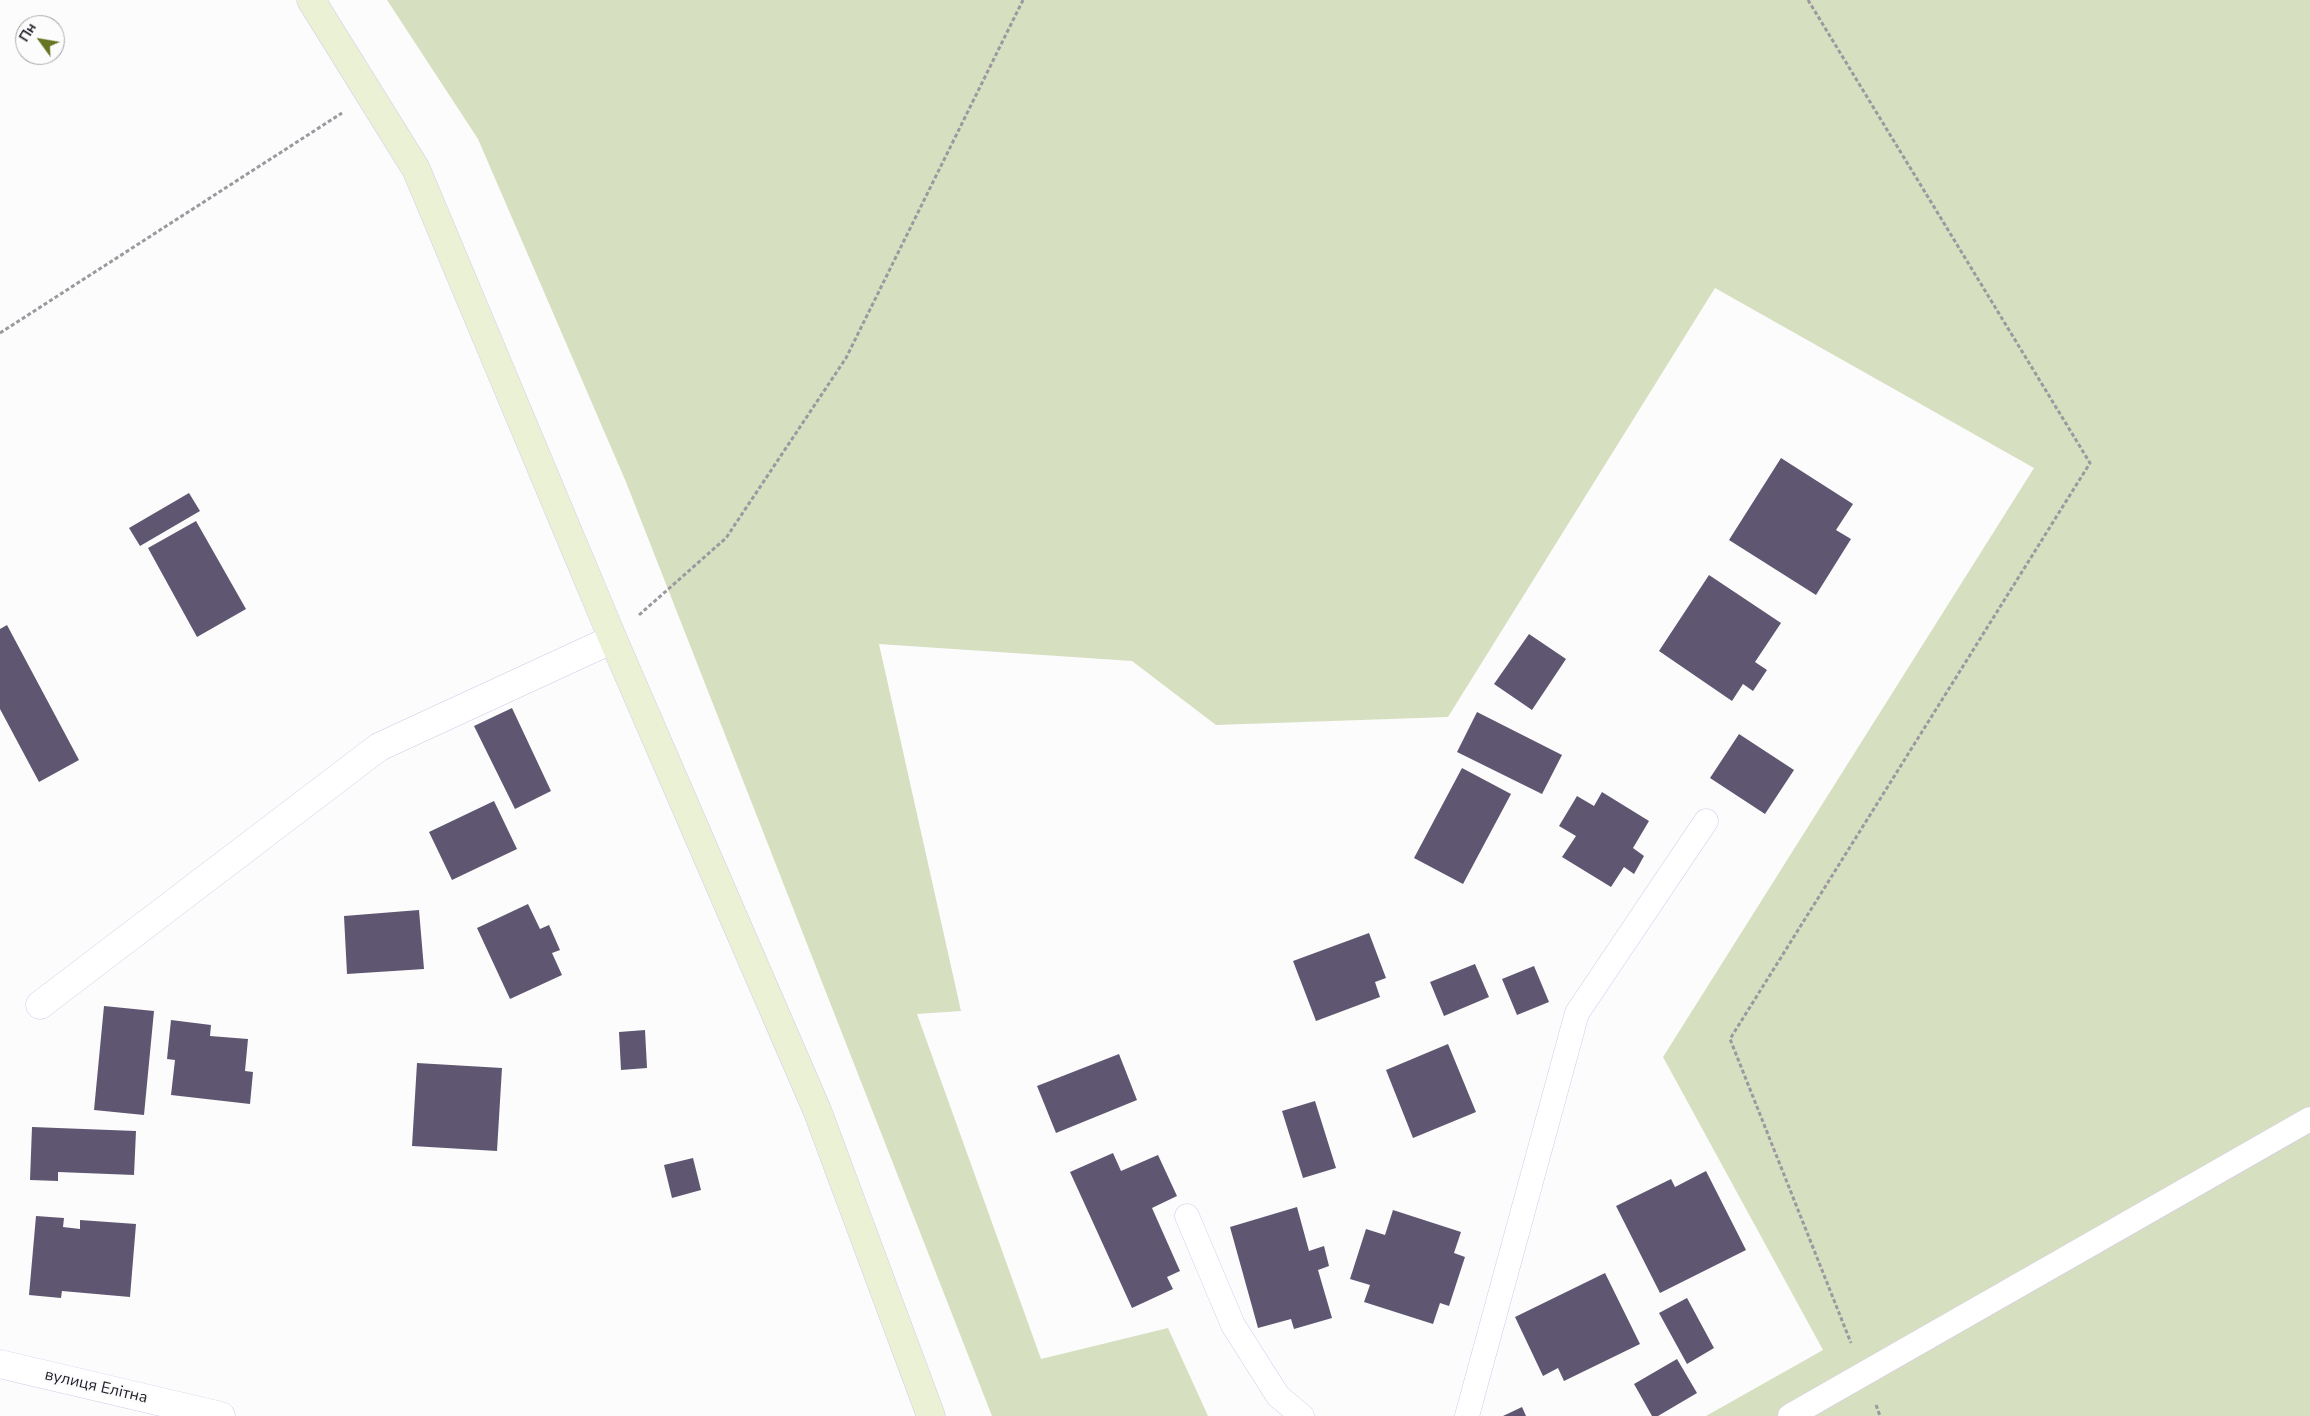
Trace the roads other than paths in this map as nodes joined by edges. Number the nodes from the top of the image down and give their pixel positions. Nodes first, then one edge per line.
1 (311, 0) edge
2 (612, 639) junction
3 (1706, 821) dead end
4 (40, 1004) dead end
5 (2310, 1119) edge
6 (1187, 1216) dead end
7 (0, 1364) edge
8 (221, 1416) edge
9 (931, 1416) edge
10 (1302, 1416) edge
11 (1468, 1416) edge
12 (1790, 1416) edge

1 - 2 main road
2 - 4 street
2 - 9 main road
3 - 11 lane
5 - 12 lane
6 - 10 lane
7 - 8 street, вулиця Елітна

